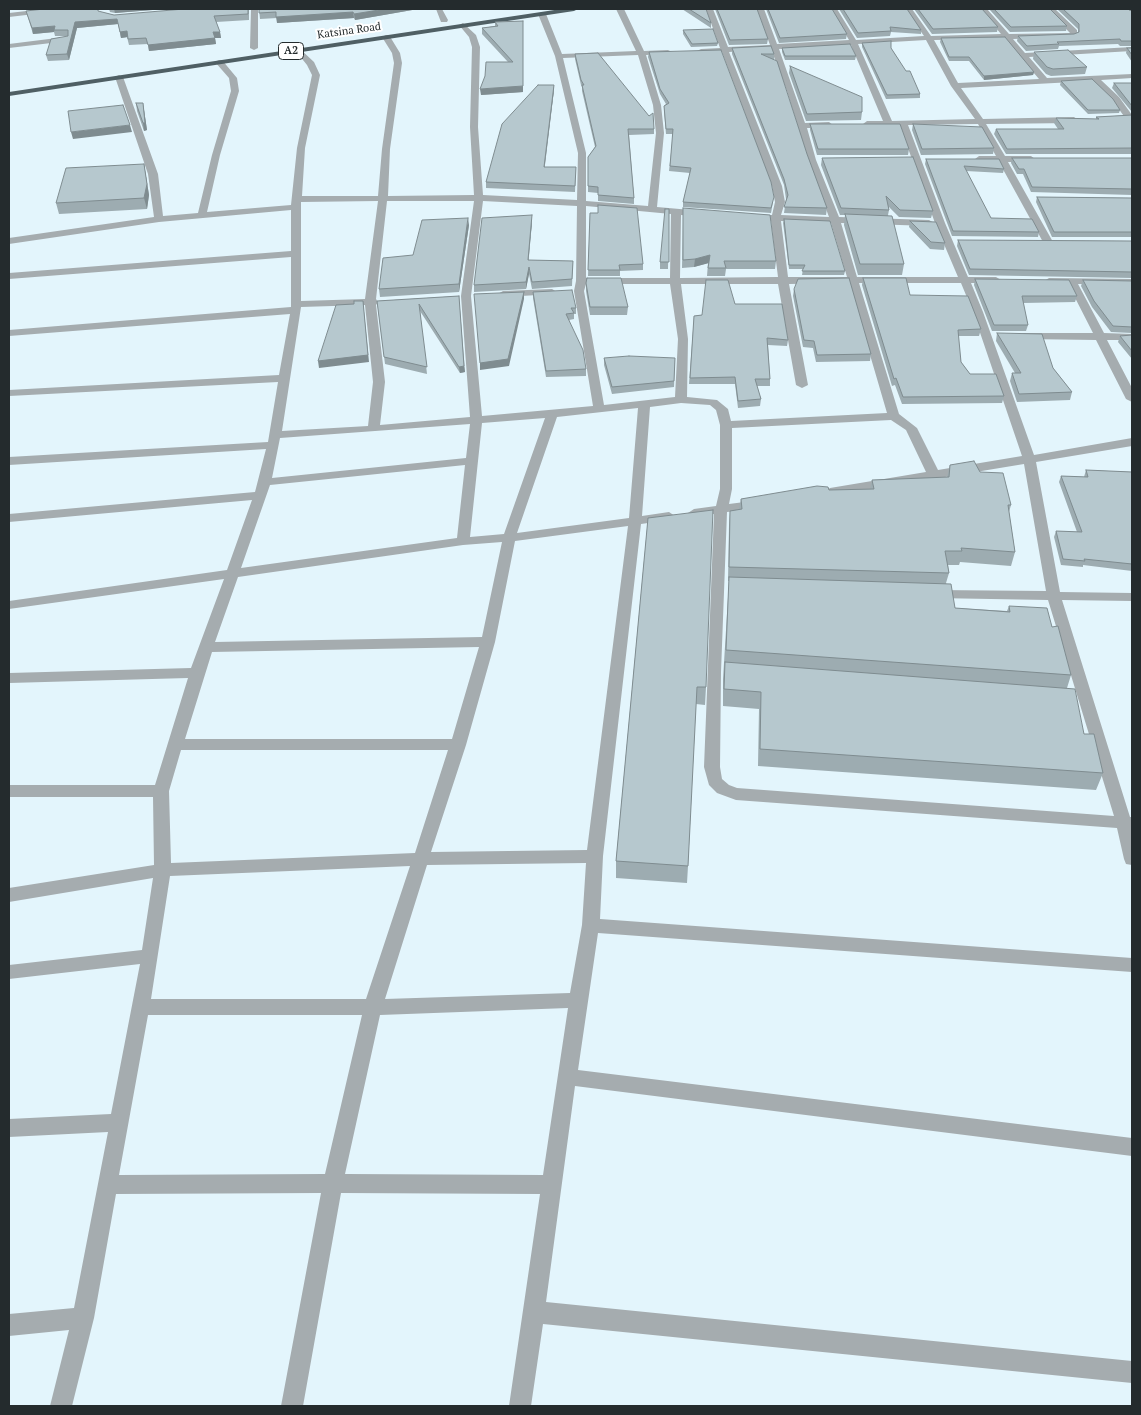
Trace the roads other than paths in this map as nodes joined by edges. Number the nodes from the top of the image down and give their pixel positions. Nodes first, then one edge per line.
1 (60, 9) edge
2 (254, 9) edge
3 (439, 9) edge
4 (574, 9) edge
5 (620, 9) edge
6 (709, 9) edge
7 (760, 9) edge
8 (834, 9) edge
9 (908, 9) edge
10 (982, 9) edge
11 (1051, 9) edge
12 (1129, 9) edge
13 (1132, 12) edge
14 (484, 14) dead end
15 (542, 14) junction
16 (9, 15) edge
17 (444, 20) junction
18 (463, 25) junction
19 (386, 37) junction
20 (1007, 37) junction
21 (929, 38) junction
22 (65, 39) edge
23 (853, 42) junction
24 (9, 46) edge
25 (254, 48) junction
26 (774, 48) junction
27 (1132, 49) edge
28 (299, 50) junction
29 (725, 50) junction
30 (688, 51) edge
31 (678, 52) edge
32 (641, 53) junction
33 (1023, 55) junction
34 (205, 56) dead end
35 (559, 56) junction
36 (219, 62) junction
37 (1132, 76) edge
38 (119, 77) junction
39 (1095, 79) junction
40 (1046, 82) junction
41 (955, 86) junction
42 (9, 94) edge
43 (1131, 117) edge
44 (1119, 118) edge
45 (1080, 120) edge
46 (981, 122) junction
47 (903, 123) junction
48 (860, 124) edge
49 (889, 124) junction
50 (840, 125) edge
51 (802, 126) junction
52 (968, 159) edge
53 (1041, 159) edge
54 (812, 160) junction
55 (825, 160) edge
56 (1001, 160) junction
57 (383, 198) junction
58 (479, 198) junction
59 (296, 203) junction
60 (581, 203) junction
61 (652, 210) junction
62 (676, 212) junction
63 (202, 214) junction
64 (716, 215) edge
65 (736, 216) edge
66 (776, 218) junction
67 (158, 219) junction
68 (835, 220) junction
69 (940, 223) junction
70 (9, 241) edge
71 (1048, 242) edge
72 (295, 254) junction
73 (9, 276) edge
74 (783, 280) junction
75 (852, 280) junction
76 (963, 280) junction
77 (1012, 280) edge
78 (675, 281) junction
79 (1041, 281) edge
80 (1071, 281) junction
81 (1132, 282) edge
82 (573, 289) junction
83 (494, 295) edge
84 (388, 301) edge
85 (370, 302) junction
86 (296, 307) junction
87 (9, 333) edge
88 (1015, 336) edge
89 (1101, 336) junction
90 (1132, 337) edge
91 (284, 378) junction
92 (802, 385) dead end
93 (9, 393) edge
94 (1132, 399) edge
95 (682, 400) junction
96 (644, 404) junction
97 (599, 409) junction
98 (552, 414) junction
99 (894, 416) junction
100 (476, 420) junction
101 (726, 425) junction
102 (374, 429) junction
103 (273, 440) junction
104 (1132, 442) edge
105 (1029, 458) junction
106 (9, 461) edge
107 (472, 461) junction
108 (934, 476) junction
109 (263, 488) junction
110 (818, 494) edge
111 (770, 502) edge
112 (721, 510) junction
113 (9, 518) edge
114 (635, 520) junction
115 (509, 538) junction
116 (463, 541) junction
117 (233, 574) junction
118 (916, 593) edge
119 (1054, 597) junction
120 (1132, 597) edge
121 (9, 605) edge
122 (488, 642) junction
123 (207, 647) junction
124 (714, 672) junction
125 (197, 673) junction
126 (733, 674) edge
127 (9, 678) edge
128 (1067, 699) edge
129 (1086, 700) junction
130 (176, 744) junction
131 (458, 745) junction
132 (161, 790) junction
133 (9, 791) edge
134 (1128, 822) edge
135 (595, 856) junction
136 (422, 859) junction
137 (1132, 859) edge
138 (163, 870) junction
139 (9, 895) edge
140 (591, 925) junction
141 (150, 956) junction
142 (1132, 965) edge
143 (9, 972) edge
144 (578, 1000) junction
145 (141, 1007) junction
146 (373, 1008) junction
147 (567, 1077) junction
148 (119, 1122) junction
149 (9, 1128) edge
150 (1132, 1147) edge
151 (334, 1183) junction
152 (108, 1185) junction
153 (552, 1185) junction
154 (534, 1312) junction
155 (83, 1318) junction
156 (9, 1325) edge
157 (1132, 1372) edge
158 (60, 1406) edge
159 (292, 1406) edge
160 (520, 1406) edge

1 - 16 street
2 - 25 street
3 - 17 street
4 - 15 highway, Katsina Road / A2
5 - 32 street
6 - 29 street
7 - 26 street
8 - 23 street
9 - 21 street
10 - 20 street
11 - 20 street
12 - 13 street
14 - 17 highway, Katsina Road / A2
15 - 18 highway, Katsina Road / A2
15 - 35 street
17 - 25 highway, Katsina Road / A2
18 - 19 highway, Katsina Road / A2
18 - 58 street
19 - 28 highway, Katsina Road / A2
19 - 57 street
20 - 21 street
20 - 33 street
21 - 23 street
21 - 41 street
22 - 24 street
23 - 26 street
23 - 49 street
25 - 34 highway, Katsina Road / A2
26 - 29 street
26 - 51 street
27 - 33 street
28 - 36 highway, Katsina Road / A2
28 - 59 street
29 - 30 street
29 - 66 street
31 - 32 street
32 - 35 street
32 - 61 street
33 - 40 street
35 - 60 street
36 - 38 highway, Katsina Road / A2
36 - 63 street
37 - 39 street
38 - 42 highway, Katsina Road / A2
38 - 67 street
39 - 40 street
39 - 43 street
40 - 41 street
41 - 46 street
43 - 44 street
45 - 46 street
46 - 47 street
46 - 56 street
47 - 49 street
47 - 69 street
48 - 49 street
50 - 51 street
51 - 54 street
52 - 56 street
53 - 56 street
54 - 55 street
54 - 68 street
56 - 71 street
57 - 58 street
57 - 59 street
57 - 85 street
58 - 60 street
58 - 100 street
59 - 63 street
59 - 72 street
60 - 61 street
60 - 82 street
61 - 62 street
62 - 64 street
62 - 78 street
63 - 67 street
65 - 66 street
66 - 68 street
66 - 74 street
67 - 70 street
68 - 69 street
68 - 75 street
69 - 76 street
72 - 73 street
72 - 86 street
74 - 75 street
74 - 78 street
74 - 92 street
75 - 76 street
75 - 99 street
76 - 77 street
76 - 105 street
78 - 82 street
78 - 95 street
79 - 80 street
80 - 81 street
80 - 89 street
82 - 83 street
82 - 97 street
84 - 85 street
85 - 86 street
85 - 102 street
86 - 87 street
86 - 91 street
88 - 89 street
89 - 90 street
89 - 94 street
91 - 93 street
91 - 103 street
95 - 96 street
95 - 101 street
96 - 97 street
96 - 114 street
97 - 98 street
98 - 100 street
98 - 115 street
99 - 101 street
99 - 108 street
100 - 102 street
100 - 107 street
101 - 112 street
102 - 103 street
103 - 106 street
103 - 109 street
104 - 105 street
105 - 108 street
105 - 119 street
107 - 109 street
107 - 116 street
108 - 110 street
109 - 113 street
109 - 117 street
111 - 112 street
112 - 114 street
112 - 124 street
114 - 115 street
114 - 135 street
115 - 116 street
115 - 122 street
116 - 117 street
117 - 121 street
117 - 123 street
118 - 119 street
119 - 120 street
119 - 129 street
122 - 123 street
122 - 131 street
123 - 125 street
124 - 126 street
124 - 134 street
125 - 127 street
125 - 130 street
128 - 129 street
129 - 134 street
130 - 131 street
130 - 132 street
131 - 136 street
132 - 133 street
132 - 138 street
134 - 137 street
135 - 136 street
135 - 140 street
136 - 138 street
136 - 146 street
138 - 139 street
138 - 141 street
140 - 142 street
140 - 144 street
141 - 143 street
141 - 145 street
144 - 146 street
144 - 147 street
145 - 146 street
145 - 148 street
146 - 151 street
147 - 150 street
147 - 153 street
148 - 149 street
148 - 152 street
151 - 152 street
151 - 153 street
151 - 159 street
152 - 155 street
153 - 154 street
154 - 157 street
154 - 160 street
155 - 156 street
155 - 158 street

